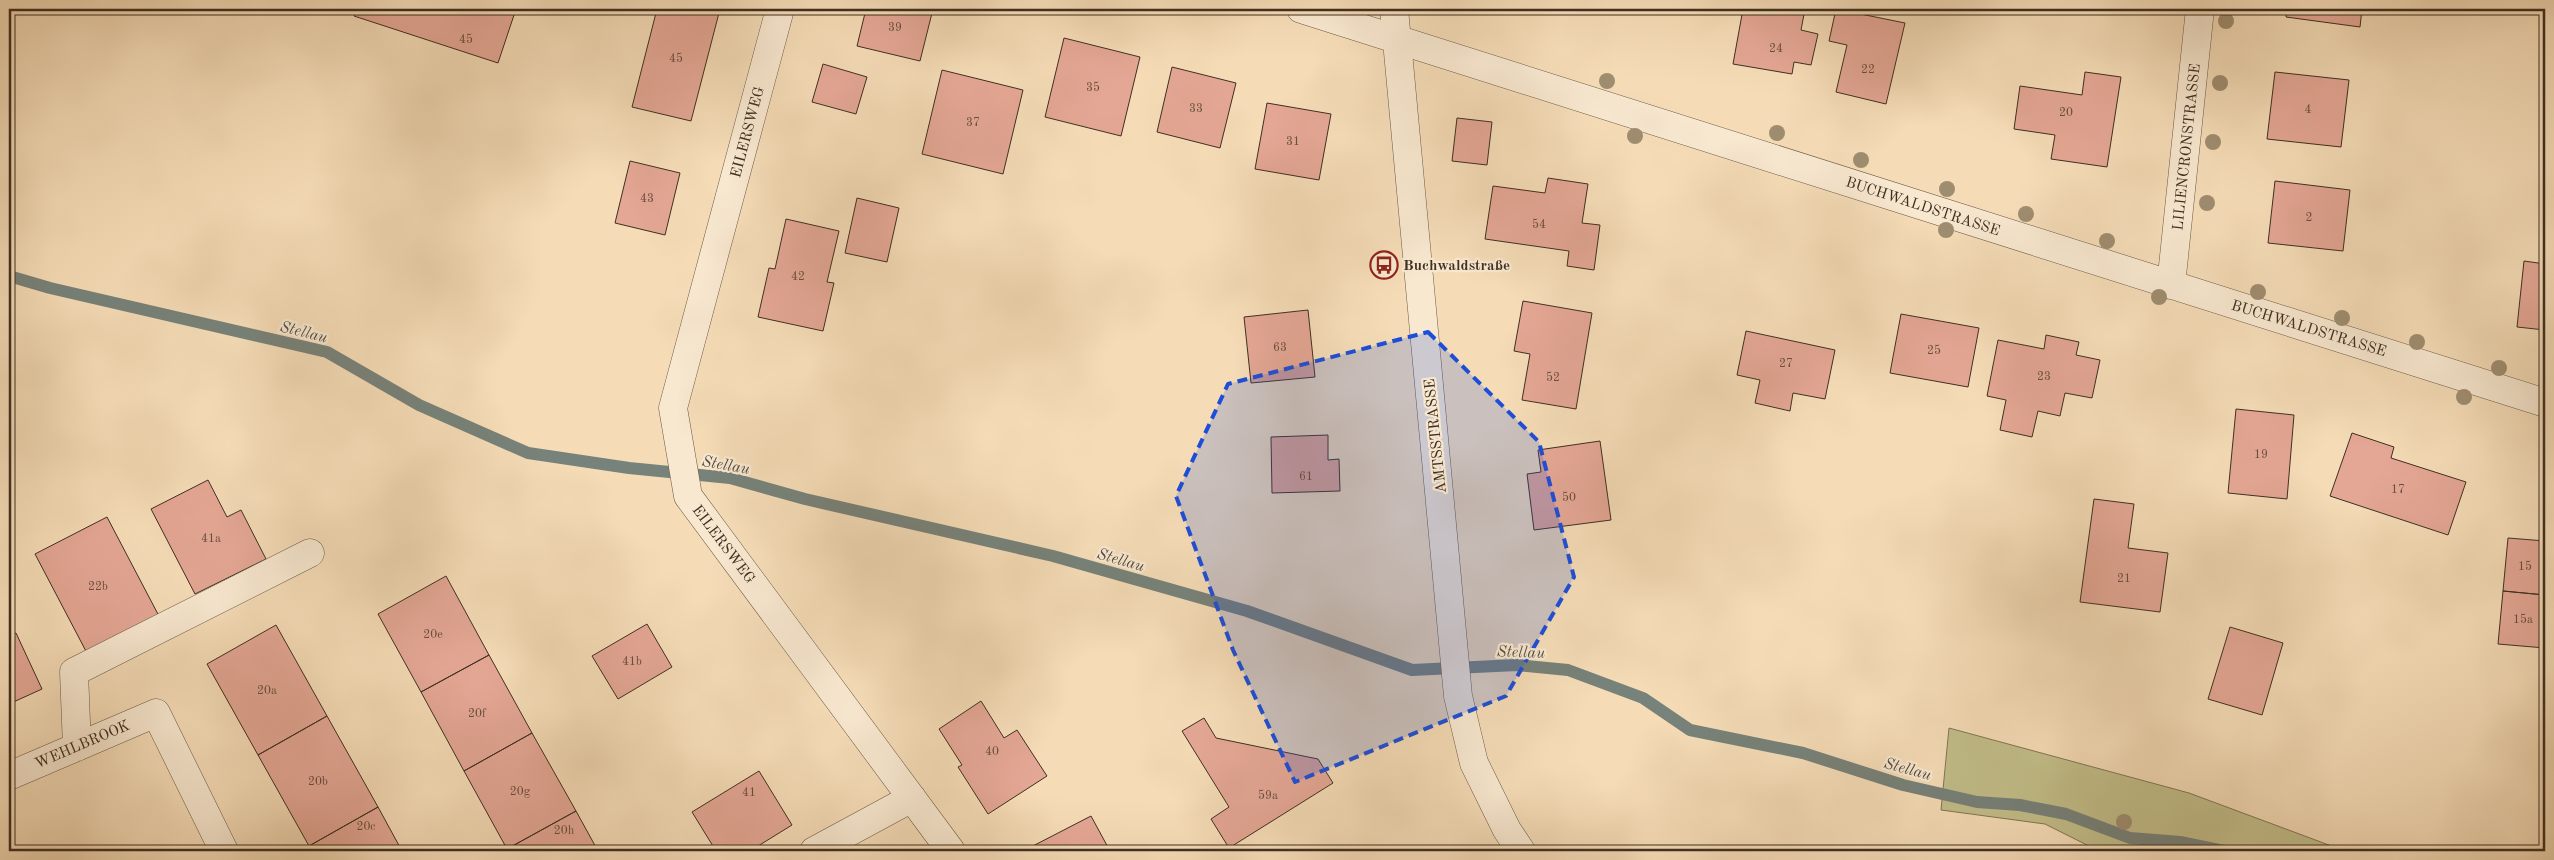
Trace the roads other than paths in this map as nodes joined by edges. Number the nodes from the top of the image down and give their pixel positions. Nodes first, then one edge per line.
1 (780, 9) edge
2 (1301, 9) edge
3 (1394, 9) edge
4 (2200, 9) edge
5 (1397, 39) junction
6 (2172, 285) junction
7 (2545, 403) edge
8 (310, 553) dead end
9 (77, 747) junction
10 (9, 776) edge
11 (912, 798) junction
12 (224, 851) edge
13 (814, 851) edge
14 (952, 851) edge
15 (1521, 851) edge

1 - 11 street, EILERSWEG
2 - 5 street, BUCHWALDSTRASSE
3 - 5 street, AMTSSTRASSE
4 - 6 street, LILIENCRONSTRASSE
5 - 6 street, BUCHWALDSTRASSE
5 - 15 street, AMTSSTRASSE
6 - 7 street, BUCHWALDSTRASSE
8 - 9 street
9 - 10 street, WEHLBROOK
9 - 12 street, WEHLBROOK
11 - 13 street
11 - 14 street, EILERSWEG

